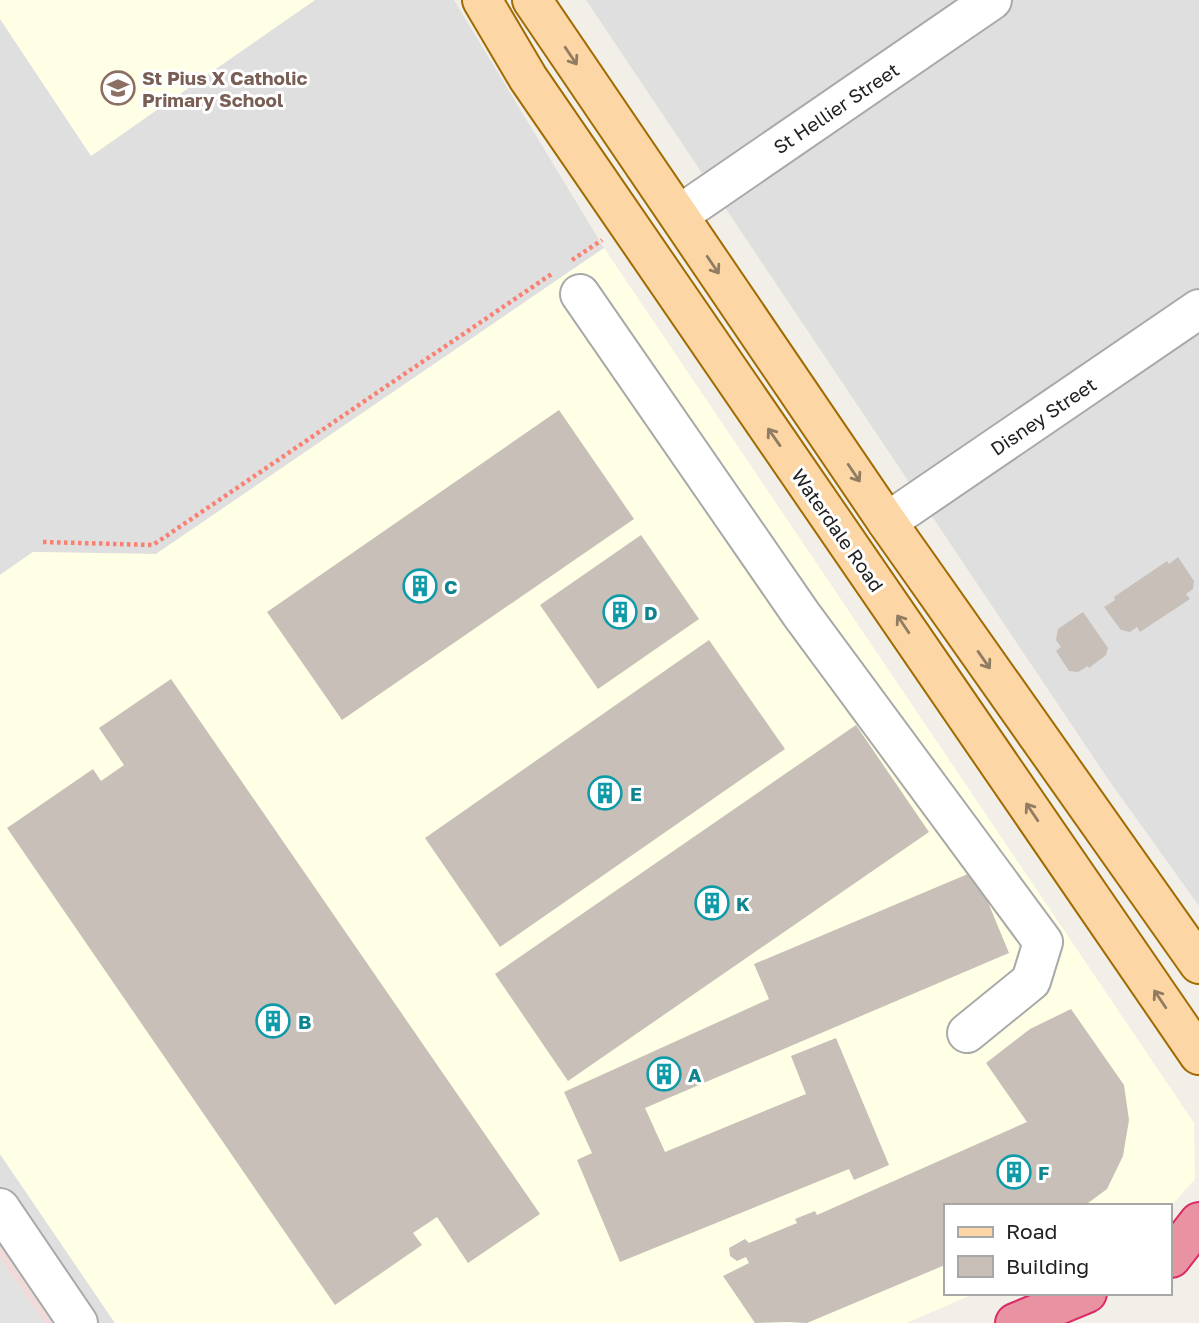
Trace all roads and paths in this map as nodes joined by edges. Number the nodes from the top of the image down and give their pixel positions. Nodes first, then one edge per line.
1 (482, 0) edge
2 (532, 0) edge
3 (992, 0) edge
4 (679, 215) junction
5 (625, 238) junction
6 (566, 277) junction
7 (1199, 309) edge
8 (887, 522) junction
9 (43, 542) dead end
10 (1199, 964) edge
11 (968, 1033) dead end
12 (1199, 1055) edge
13 (0, 1208) edge
14 (1199, 1222) edge
15 (1180, 1255) edge
16 (1082, 1295) edge
17 (78, 1323) edge
18 (1015, 1323) edge

1 - 5 main road, Waterdale Road
2 -> 4 main road
3 - 4 street, St Hellier Street
4 - 5 main road
4 -> 8 main road
5 - 6 path
12 -> 5 main road, Waterdale Road
6 - 9 path
6 - 11 street
7 - 8 street, Disney Street
8 -> 10 main road
13 - 17 street
14 - 15 highway
16 - 18 highway

